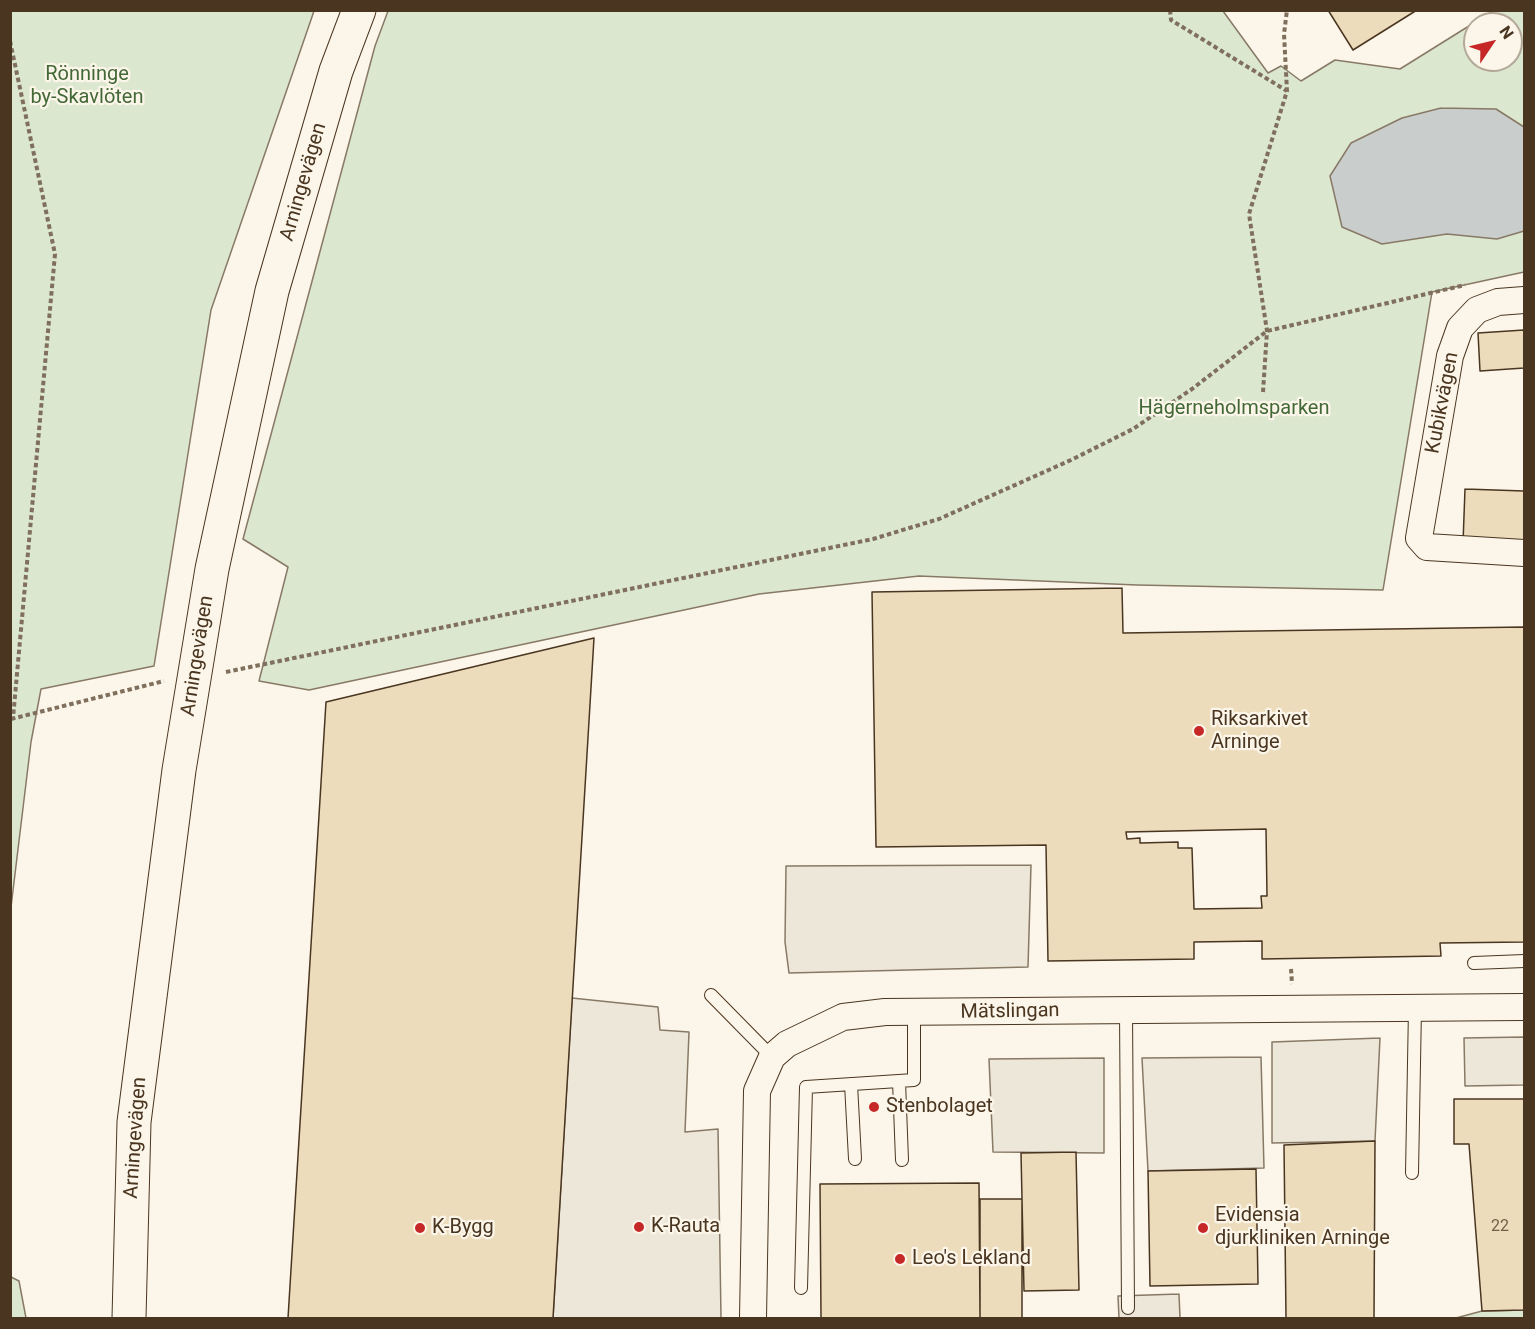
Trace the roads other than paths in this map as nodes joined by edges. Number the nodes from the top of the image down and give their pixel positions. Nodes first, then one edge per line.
1 (359, 10) edge
2 (1524, 300) edge
3 (1524, 553) edge
4 (1524, 961) edge
5 (1474, 963) dead end
6 (711, 995) dead end
7 (1524, 1007) edge
8 (1415, 1008) junction
9 (1125, 1010) junction
10 (914, 1014) junction
11 (772, 1057) junction
12 (898, 1081) junction
13 (851, 1084) junction
14 (855, 1159) dead end
15 (902, 1160) dead end
16 (1412, 1173) dead end
17 (801, 1288) dead end
18 (1128, 1308) dead end
19 (129, 1318) edge
20 (753, 1318) edge

1 - 19 main road, Arningevägen
2 - 3 street, Kubikvägen
4 - 5 lane
6 - 11 lane
7 - 8 street, Mätslingan
8 - 9 street, Mätslingan
8 - 16 lane
9 - 10 street, Mätslingan
9 - 18 lane
10 - 11 street, Mätslingan
10 - 12 lane
11 - 20 street
12 - 13 lane
12 - 15 lane
13 - 14 lane
13 - 17 lane

